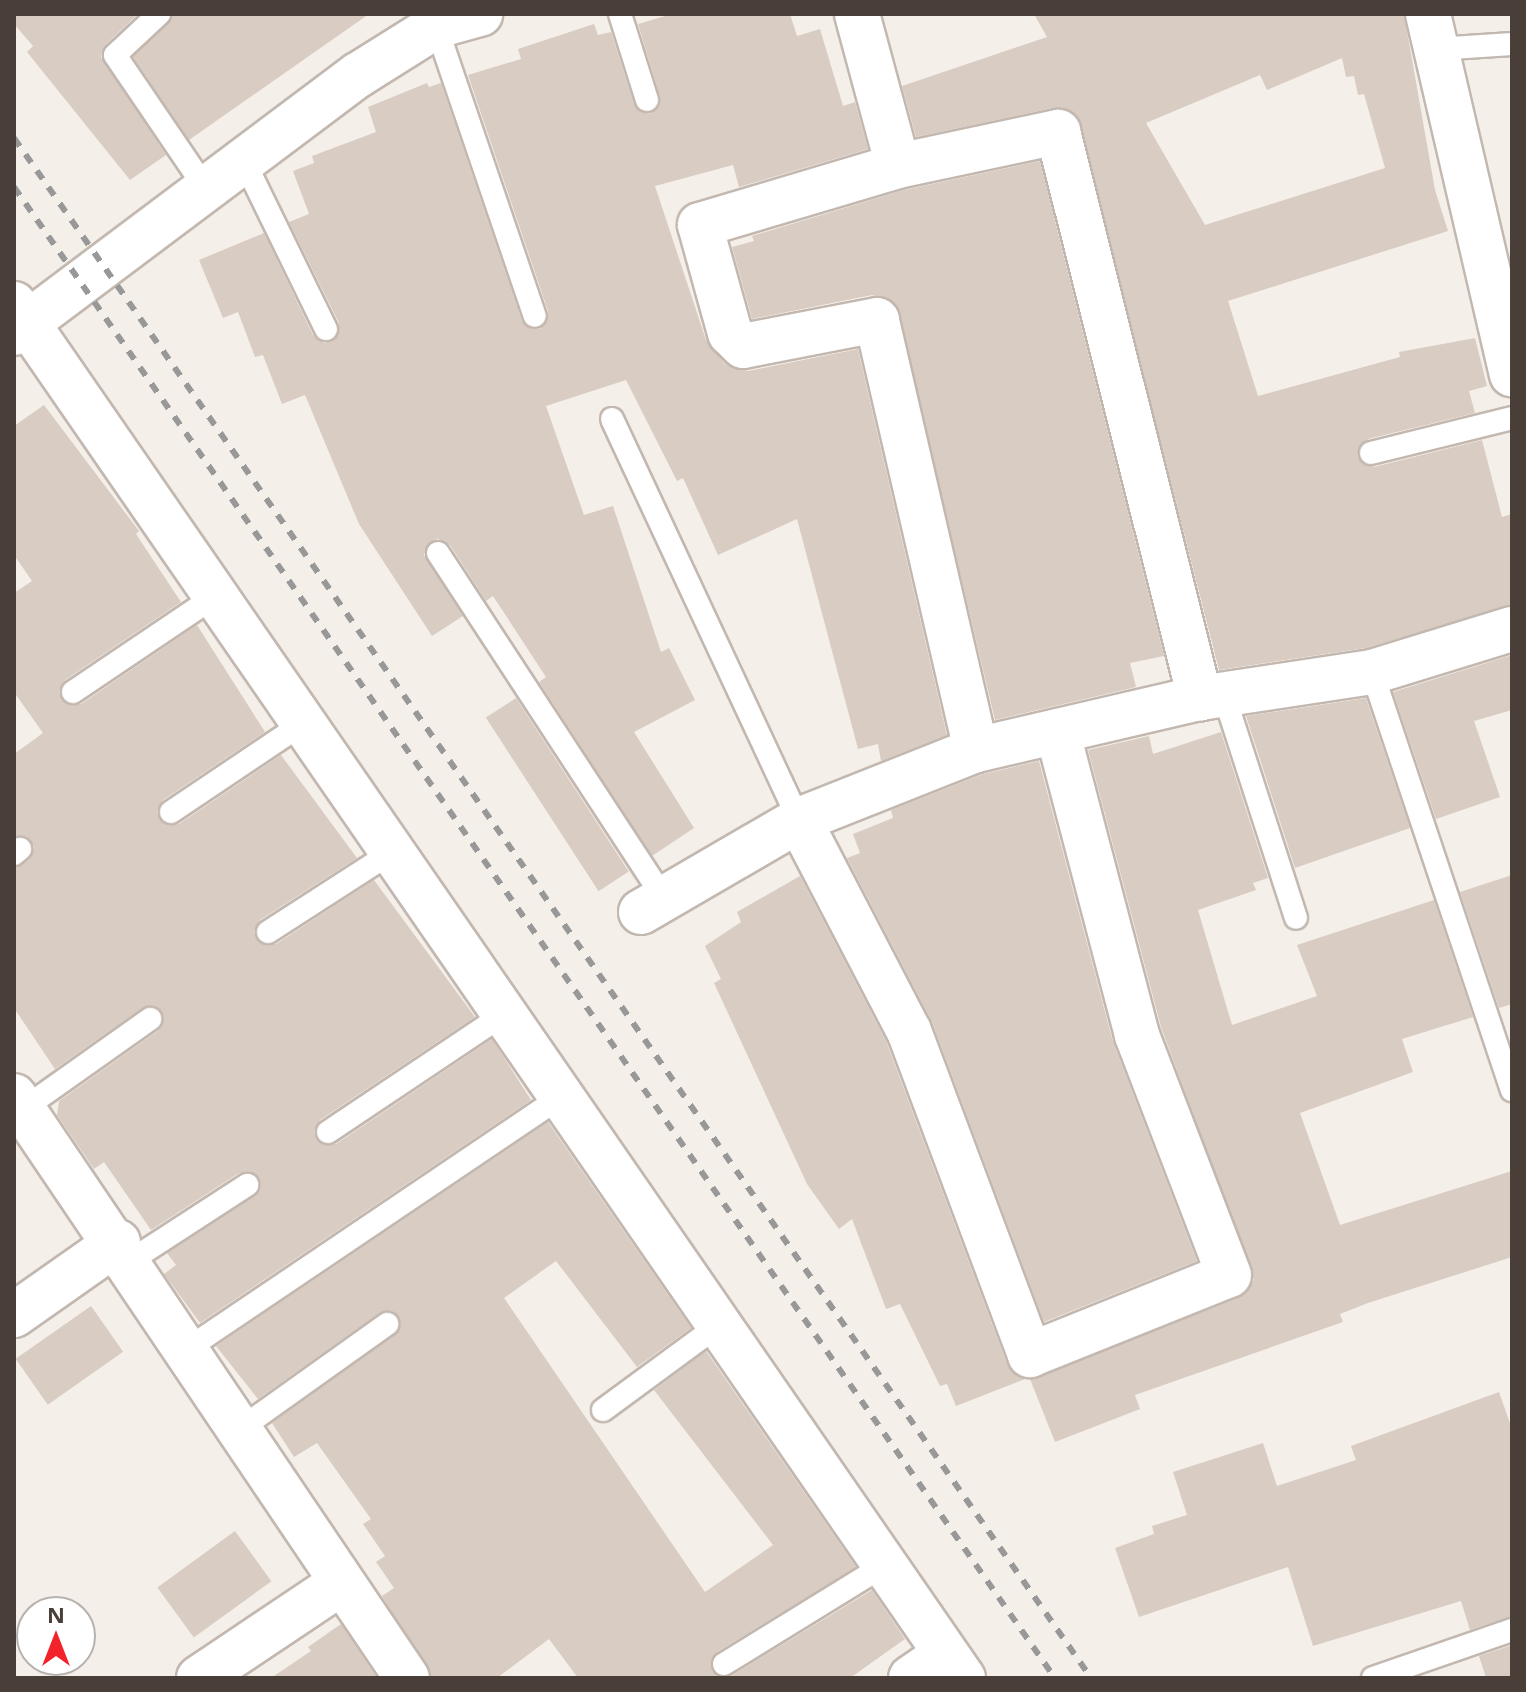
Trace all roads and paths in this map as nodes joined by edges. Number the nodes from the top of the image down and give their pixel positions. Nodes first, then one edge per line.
1 (159, 14) edge
2 (479, 14) edge
3 (620, 14) edge
4 (857, 14) edge
5 (436, 26) junction
6 (1432, 31) edge
7 (1512, 44) edge
8 (647, 100) dead end
9 (244, 161) junction
10 (898, 166) junction
11 (206, 189) junction
12 (1500, 267) edge
13 (535, 316) dead end
14 (19, 320) edge
15 (326, 329) dead end
16 (1512, 374) edge
17 (1512, 418) edge
18 (612, 419) dead end
19 (1371, 453) dead end
20 (438, 553) dead end
21 (217, 595) junction
22 (1512, 629) edge
23 (1372, 672) junction
24 (73, 692) dead end
25 (1212, 697) junction
26 (305, 722) junction
27 (1057, 731) junction
28 (976, 750) junction
29 (171, 812) dead end
30 (799, 820) junction
31 (395, 850) junction
32 (653, 906) joint
33 (1296, 918) dead end
34 (268, 932) dead end
35 (506, 1013) junction
36 (150, 1019) dead end
37 (1512, 1090) edge
38 (563, 1095) junction
39 (19, 1102) edge
40 (328, 1132) dead end
41 (247, 1185) dead end
42 (124, 1252) junction
43 (14, 1315) edge
44 (387, 1324) dead end
45 (720, 1324) junction
46 (187, 1349) junction
47 (603, 1410) dead end
48 (240, 1429) junction
49 (885, 1565) junction
50 (341, 1583) junction
51 (1512, 1630) edge
52 (724, 1664) dead end
53 (940, 1670) edge
54 (199, 1678) edge
55 (407, 1678) edge
56 (1373, 1678) edge

1 - 11 lane
2 - 5 street
3 - 8 lane
4 - 10 street
5 - 9 street
5 - 13 lane
6 - 7 lane
6 - 12 street
9 - 11 street
9 - 15 lane
10 - 25 street
10 - 28 street
11 - 14 street
12 - 16 street
14 - 21 street
17 - 19 lane
18 - 30 lane
20 - 32 lane
21 - 24 lane
21 - 26 street
22 - 23 street
23 - 25 street
23 - 37 lane
25 - 27 street
25 - 33 lane
26 - 29 lane
26 - 31 street
27 - 28 street
27 - 30 street
28 - 30 street
30 - 32 street
31 - 34 lane
31 - 35 street
35 - 38 street
35 - 40 lane
36 - 39 lane
38 - 45 street
38 - 46 lane
39 - 42 street
41 - 42 lane
42 - 43 street
42 - 46 street
44 - 48 lane
45 - 47 lane
45 - 49 street
46 - 48 street
48 - 50 street
49 - 52 lane
49 - 53 street
50 - 54 street
50 - 55 street
51 - 56 lane

